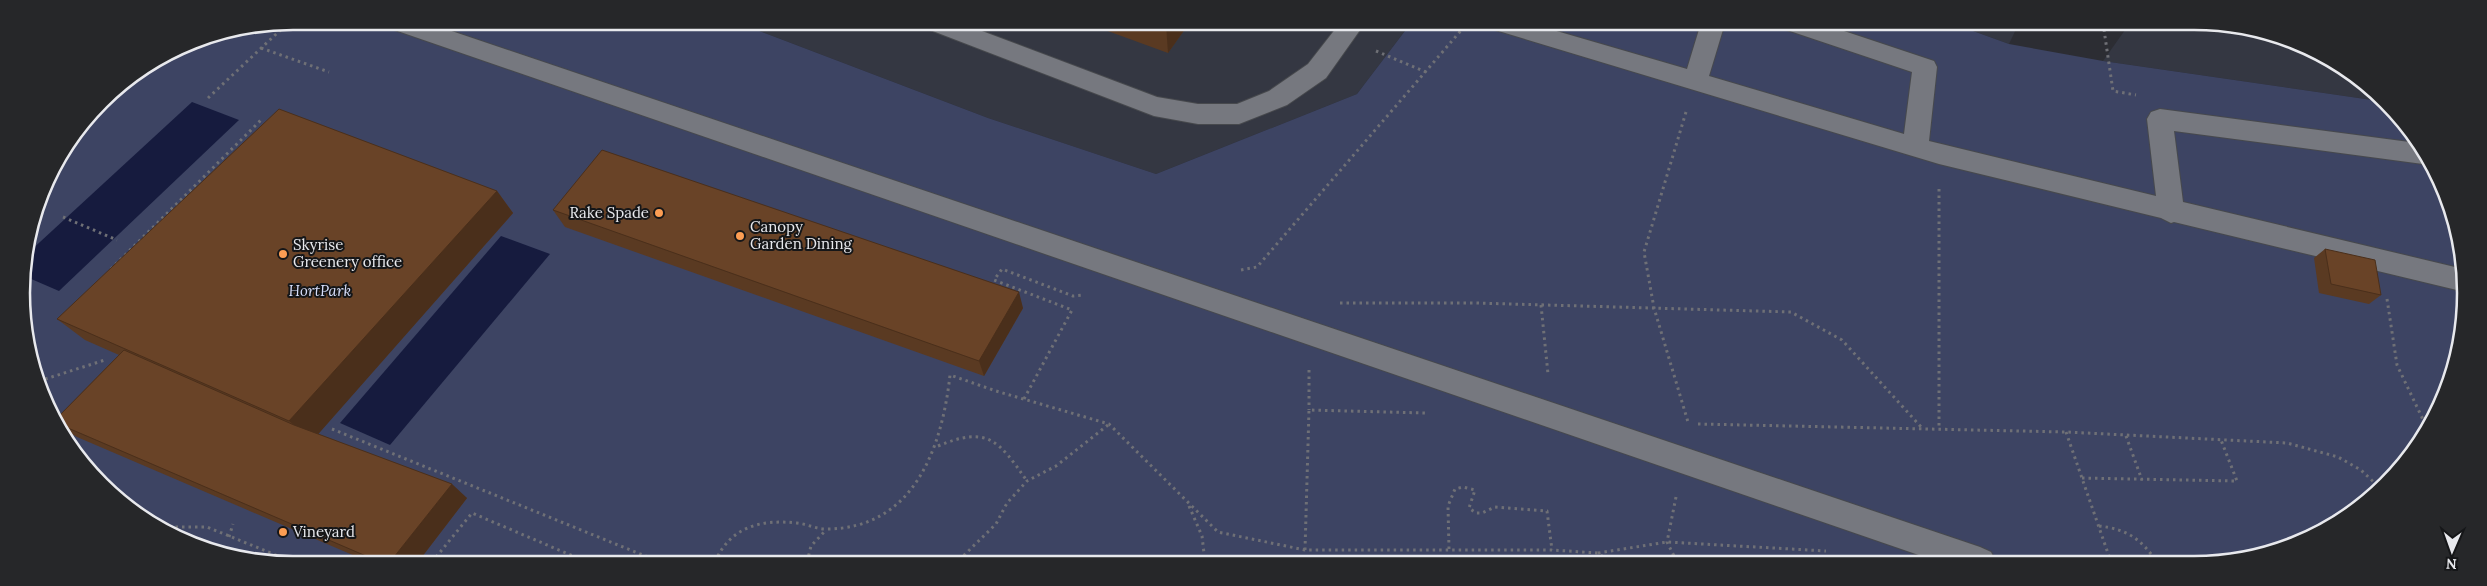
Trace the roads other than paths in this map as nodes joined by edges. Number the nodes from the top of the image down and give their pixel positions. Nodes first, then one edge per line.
1 (420, 30) edge
2 (954, 30) edge
3 (1347, 30) edge
4 (1523, 30) edge
5 (1711, 30) edge
6 (1813, 30) edge
7 (1695, 82) junction
8 (1915, 147) junction
9 (2417, 153) edge
10 (2171, 212) junction
11 (2456, 279) edge
12 (1962, 556) edge

1 - 12 lane
2 - 3 lane
4 - 7 lane
5 - 7 lane
6 - 8 lane
7 - 8 lane
8 - 10 lane
9 - 10 lane
10 - 11 lane

